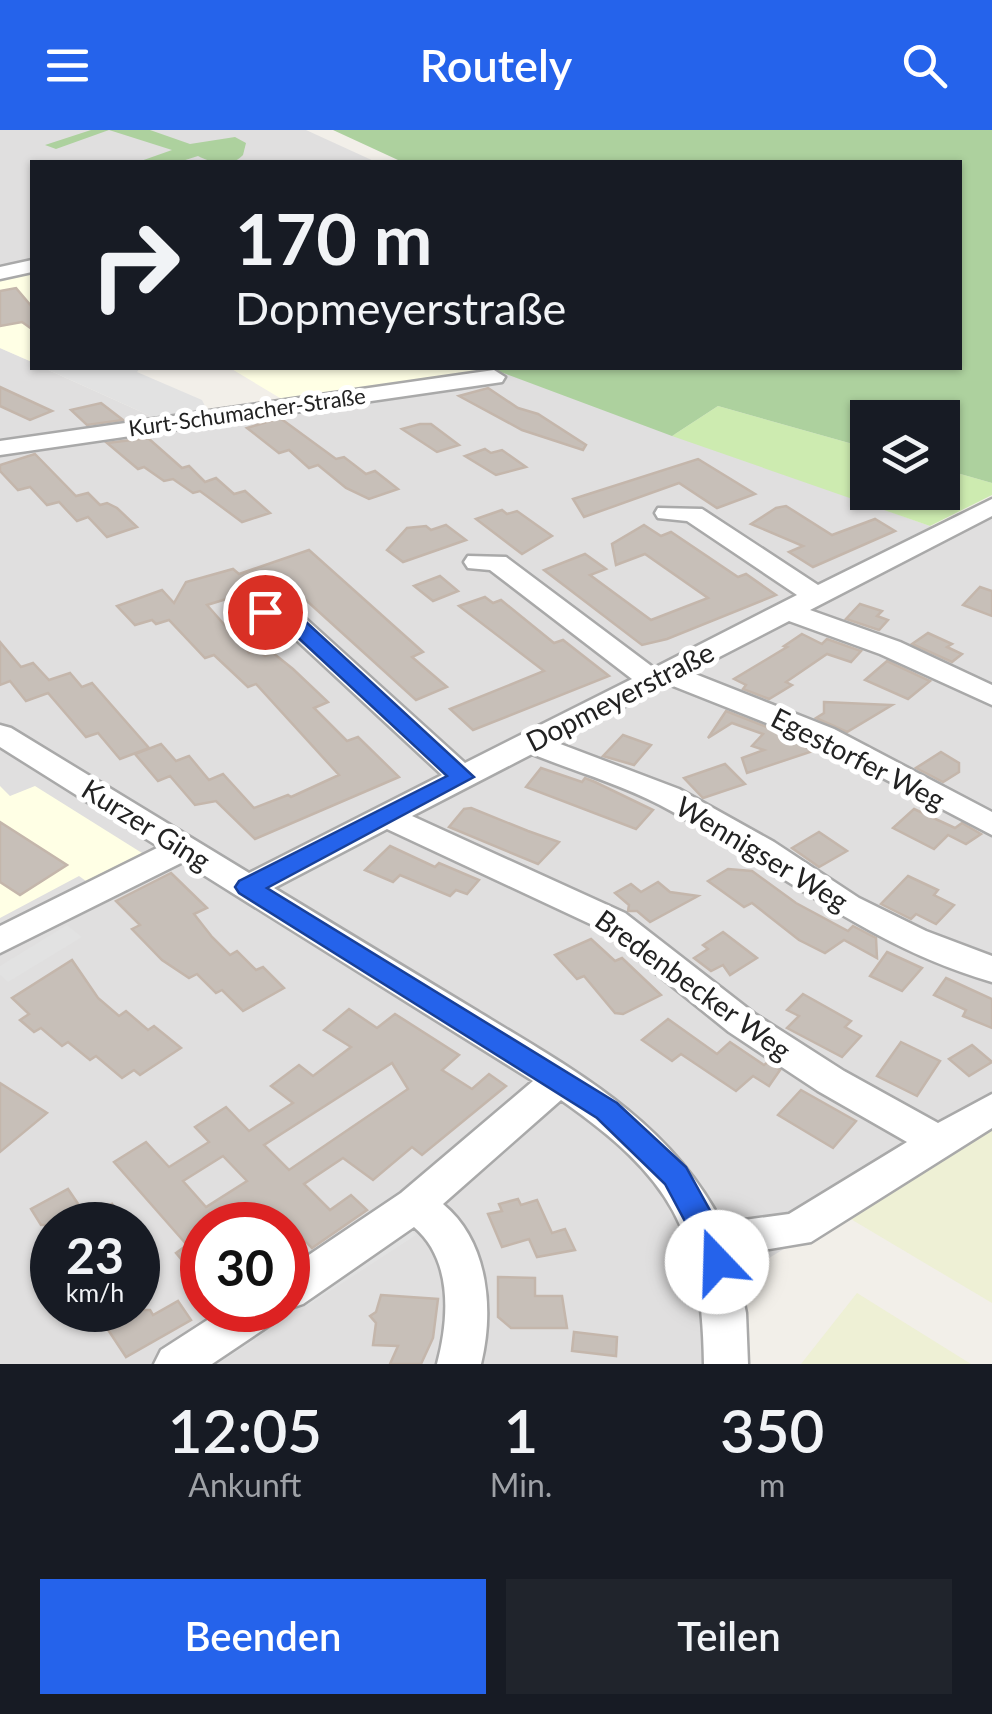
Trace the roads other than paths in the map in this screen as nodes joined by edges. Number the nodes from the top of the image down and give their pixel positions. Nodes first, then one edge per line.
1 (30, 266) edge
2 (0, 273) edge
3 (494, 376) dead end
4 (5, 440) edge
5 (992, 506) edge
6 (666, 513) dead end
7 (477, 562) dead end
8 (817, 596) junction
9 (787, 611) junction
10 (265, 612) dead end
11 (659, 677) junction
12 (992, 696) edge
13 (0, 734) edge
14 (530, 742) junction
15 (462, 777) junction
16 (385, 816) junction
17 (992, 826) edge
18 (183, 848) junction
19 (248, 887) junction
20 (0, 941) edge
21 (992, 970) edge
22 (560, 1080) junction
23 (992, 1109) edge
24 (939, 1142) junction
25 (415, 1206) junction
26 (712, 1241) junction
27 (310, 1276) edge
28 (225, 1332) edge
29 (176, 1364) edge
30 (459, 1364) edge
31 (726, 1364) edge

1 - 2 street
3 - 4 street, Kurt-Schumacher-Straße
5 - 8 street, Dopmeyerstraße
6 - 8 street
7 - 11 street, Egestorfer Weg
8 - 9 street, Dopmeyerstraße
9 - 11 street, Dopmeyerstraße
9 - 12 street
10 - 15 street
11 - 14 street, Dopmeyerstraße
11 - 17 street, Egestorfer Weg
13 - 18 street, Kurzer Ging
14 - 15 street, Dopmeyerstraße
14 - 21 street, Wennigser Weg
15 - 16 street, Dopmeyerstraße
16 - 19 street, Dopmeyerstraße
16 - 24 street, Bredenbecker Weg
18 - 19 street, Kurzer Ging
18 - 20 street
19 - 22 street, Kurzer Ging
22 - 25 street
22 - 26 street, Kurzer Ging
23 - 24 street
24 - 26 street
25 - 27 street
25 - 30 street
26 - 31 street, Kurzer Ging
28 - 29 street

